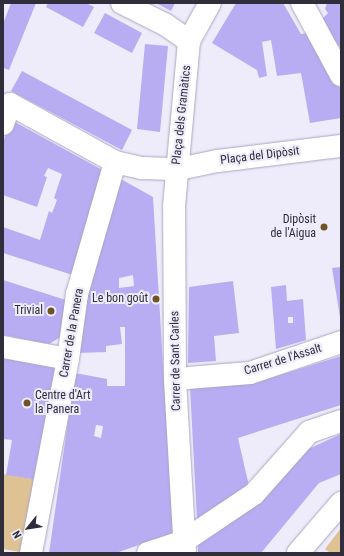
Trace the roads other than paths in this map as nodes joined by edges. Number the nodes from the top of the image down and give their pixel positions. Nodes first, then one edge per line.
1 (122, 3) edge
2 (210, 3) edge
3 (302, 3) edge
4 (189, 41) junction
5 (341, 75) edge
6 (6, 114) edge
7 (341, 146) edge
8 (115, 162) junction
9 (179, 169) junction
10 (341, 342) edge
11 (3, 347) edge
12 (68, 359) junction
13 (175, 379) junction
14 (341, 421) edge
15 (339, 505) edge
16 (184, 547) edge
17 (31, 553) edge
18 (148, 553) edge
19 (298, 553) edge

1 - 4 street
2 - 4 street, Plaça dels Gramàtics
3 - 5 street
4 - 9 street, Plaça dels Gramàtics
6 - 8 street, Plaça dels Gramàtics
7 - 9 street, Plaça del Dipòsit
8 - 9 street, Plaça dels Gramàtics
8 - 12 street, Carrer de la Panera
9 - 13 street, Carrer de Sant Carles
10 - 13 street, Carrer de l'Assalt
11 - 12 street
12 - 17 street, Carrer de la Panera
13 - 16 street, Carrer de Sant Carles
14 - 16 street
15 - 19 street
16 - 18 street

